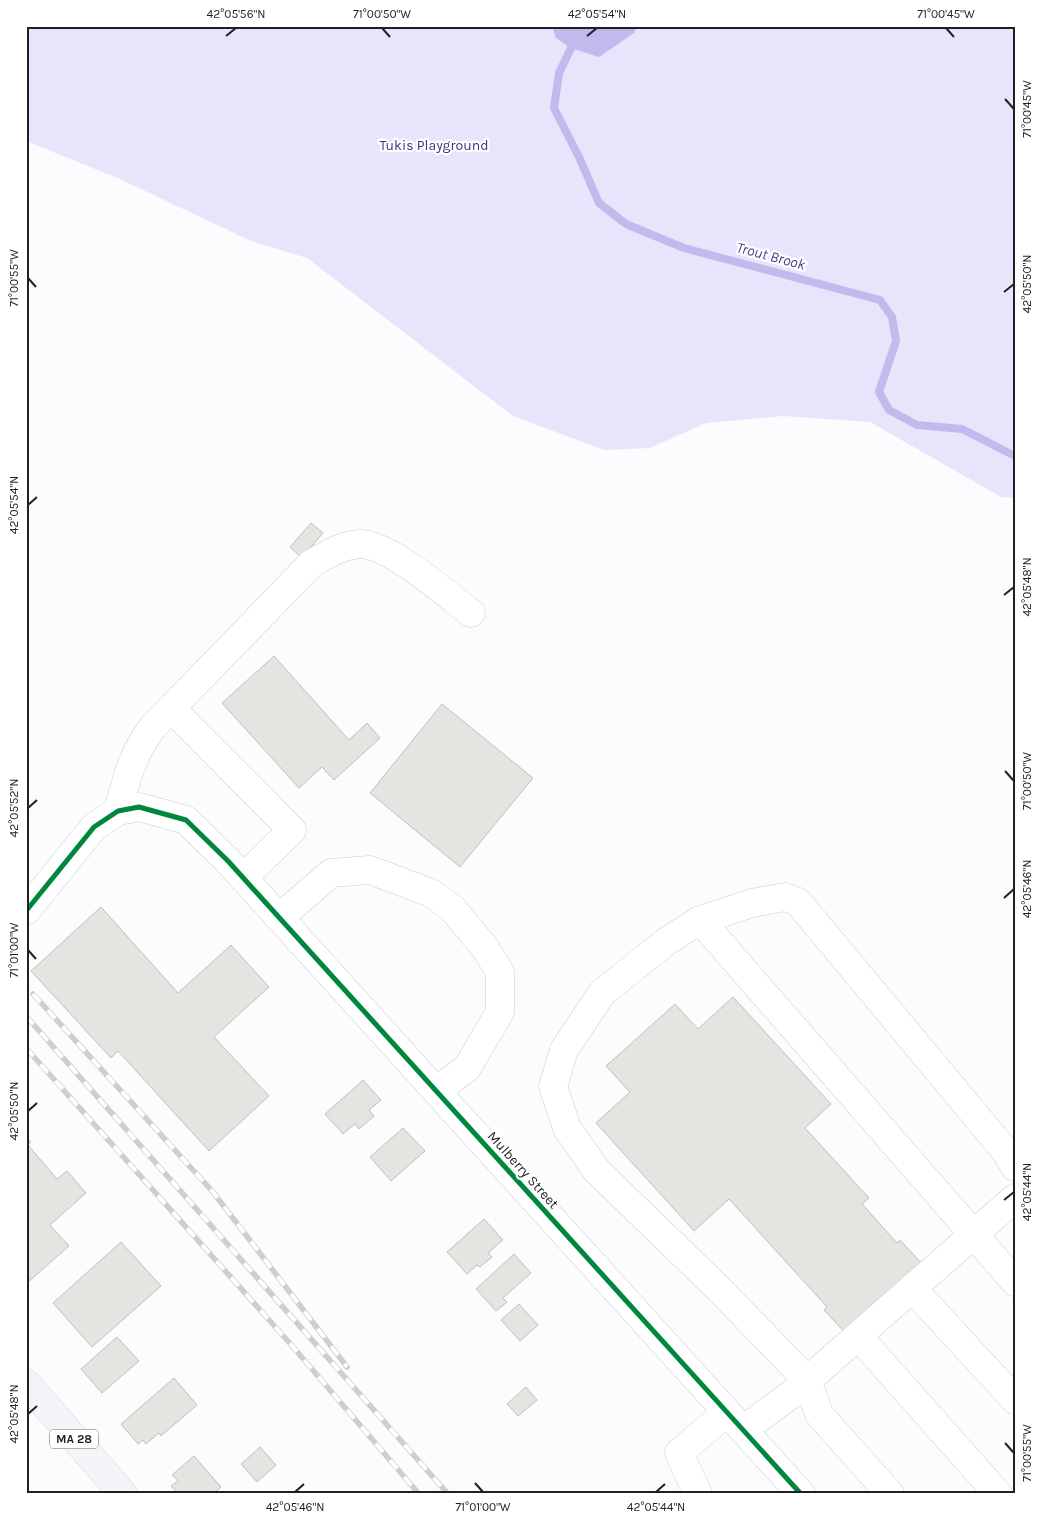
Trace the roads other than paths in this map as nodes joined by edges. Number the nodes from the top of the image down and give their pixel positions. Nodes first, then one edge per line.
1 (471, 613) dead end
2 (171, 708) junction
3 (118, 811) junction
4 (235, 869) junction
5 (26, 911) edge
6 (279, 918) junction
7 (700, 920) junction
8 (436, 1091) junction
9 (1015, 1166) edge
10 (1015, 1198) edge
11 (973, 1236) junction
12 (1015, 1282) edge
13 (912, 1288) junction
14 (858, 1336) junction
15 (807, 1380) junction
16 (26, 1383) edge
17 (1015, 1400) edge
18 (735, 1421) junction
19 (112, 1490) edge
20 (698, 1494) edge
21 (801, 1494) edge
22 (890, 1494) edge
23 (998, 1494) edge

1 - 2 street
2 - 3 street
2 - 4 street
3 - 4 street, Mulberry Street
3 - 5 street
4 - 6 street, Mulberry Street
6 - 8 street, Mulberry Street
6 - 8 street
7 - 9 street
7 - 11 street
7 - 15 street
8 - 18 street, Mulberry Street
10 - 11 street
11 - 12 street
11 - 13 street
13 - 14 street
13 - 17 street
14 - 15 street
14 - 23 street
15 - 18 street
15 - 22 street
16 - 19 main road, MA 28
18 - 20 street
18 - 21 street, Mulberry Street

